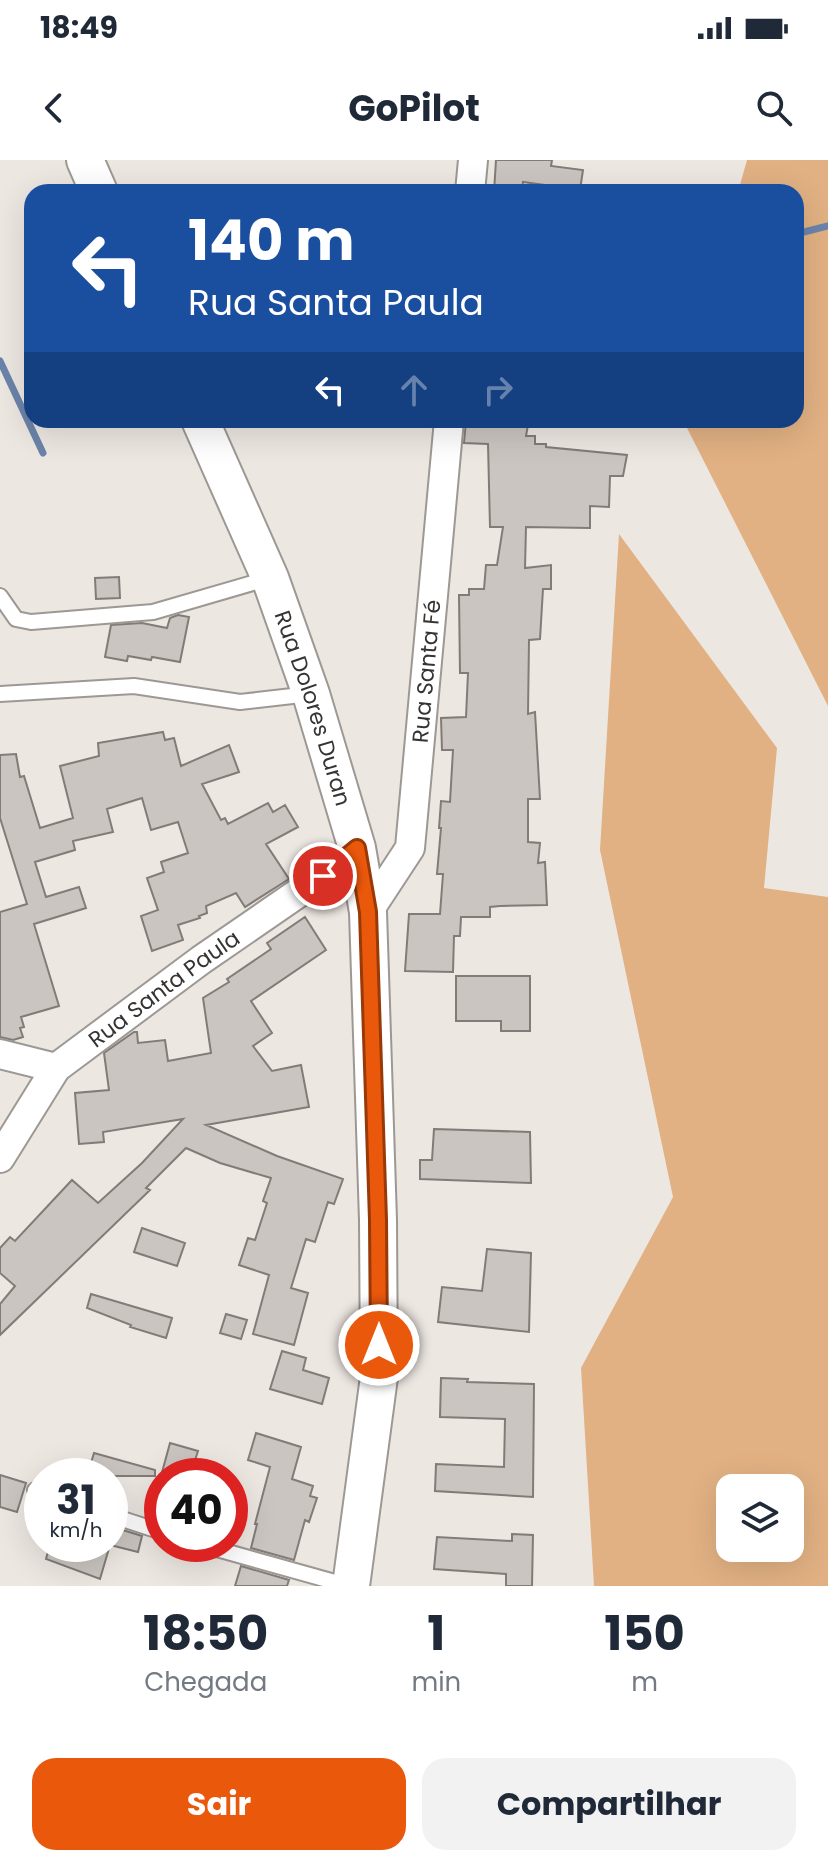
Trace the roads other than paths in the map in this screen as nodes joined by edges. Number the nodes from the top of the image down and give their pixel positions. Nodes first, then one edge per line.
1 (85, 160) edge
2 (473, 160) edge
3 (96, 184) edge
4 (471, 184) edge
5 (204, 428) edge
6 (448, 428) edge
7 (270, 578) junction
8 (0, 596) edge
9 (0, 694) edge
10 (311, 694) junction
11 (357, 848) junction
12 (368, 912) junction
13 (0, 1054) edge
14 (56, 1068) junction
15 (0, 1158) edge
16 (248, 1558) edge
17 (350, 1586) edge

1 - 3 street
2 - 4 street
5 - 7 street, Rua Dolores Duran
6 - 12 street, Rua Santa Fé
7 - 8 lane
7 - 10 street, Rua Dolores Duran
9 - 10 lane
10 - 11 street, Rua Dolores Duran
11 - 12 street, Rua Dolores Duran
11 - 14 street, Rua Santa Paula
12 - 17 street, Rua Dolores Duran
13 - 14 street
14 - 15 street, Rua Santa Paula
16 - 17 lane

